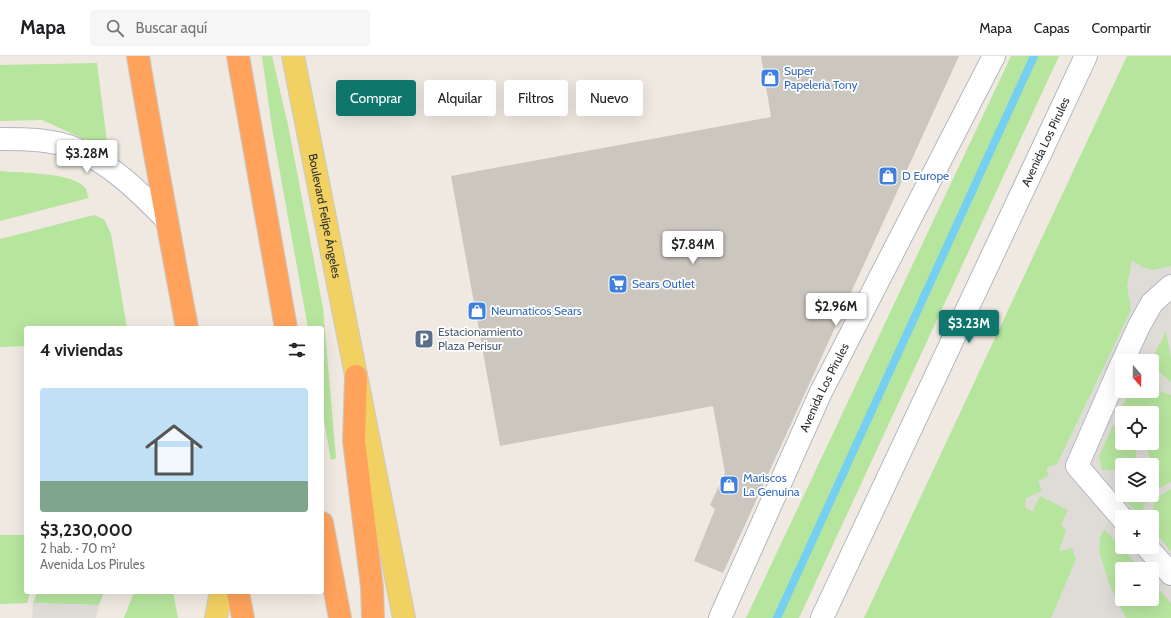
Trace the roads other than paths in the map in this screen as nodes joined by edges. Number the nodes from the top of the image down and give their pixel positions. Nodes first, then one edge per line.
1 (138, 56) edge
2 (238, 56) edge
3 (293, 56) edge
4 (994, 56) edge
5 (1086, 56) edge
6 (0, 139) edge
7 (167, 220) junction
8 (1171, 286) edge
9 (187, 326) edge
10 (286, 326) edge
11 (1126, 354) edge
12 (356, 376) junction
13 (1115, 378) edge
14 (1115, 510) edge
15 (324, 534) edge
16 (1153, 554) edge
17 (1171, 574) edge
18 (221, 594) edge
19 (238, 594) edge
20 (216, 618) edge
21 (243, 618) edge
22 (340, 618) edge
23 (373, 618) edge
24 (404, 618) edge
25 (720, 618) edge
26 (822, 618) edge

1 - 7 highway
2 - 10 highway
3 - 12 main road, Boulevard Felipe Ángeles
4 - 25 street, Avenida Los Pirules
5 - 26 street, Avenida Los Pirules
6 - 7 street
7 - 9 highway
8 - 11 street
12 - 23 highway
12 - 24 main road, Boulevard Felipe Ángeles
13 - 14 street
15 - 22 highway
16 - 17 street
18 - 20 main road
19 - 21 highway

